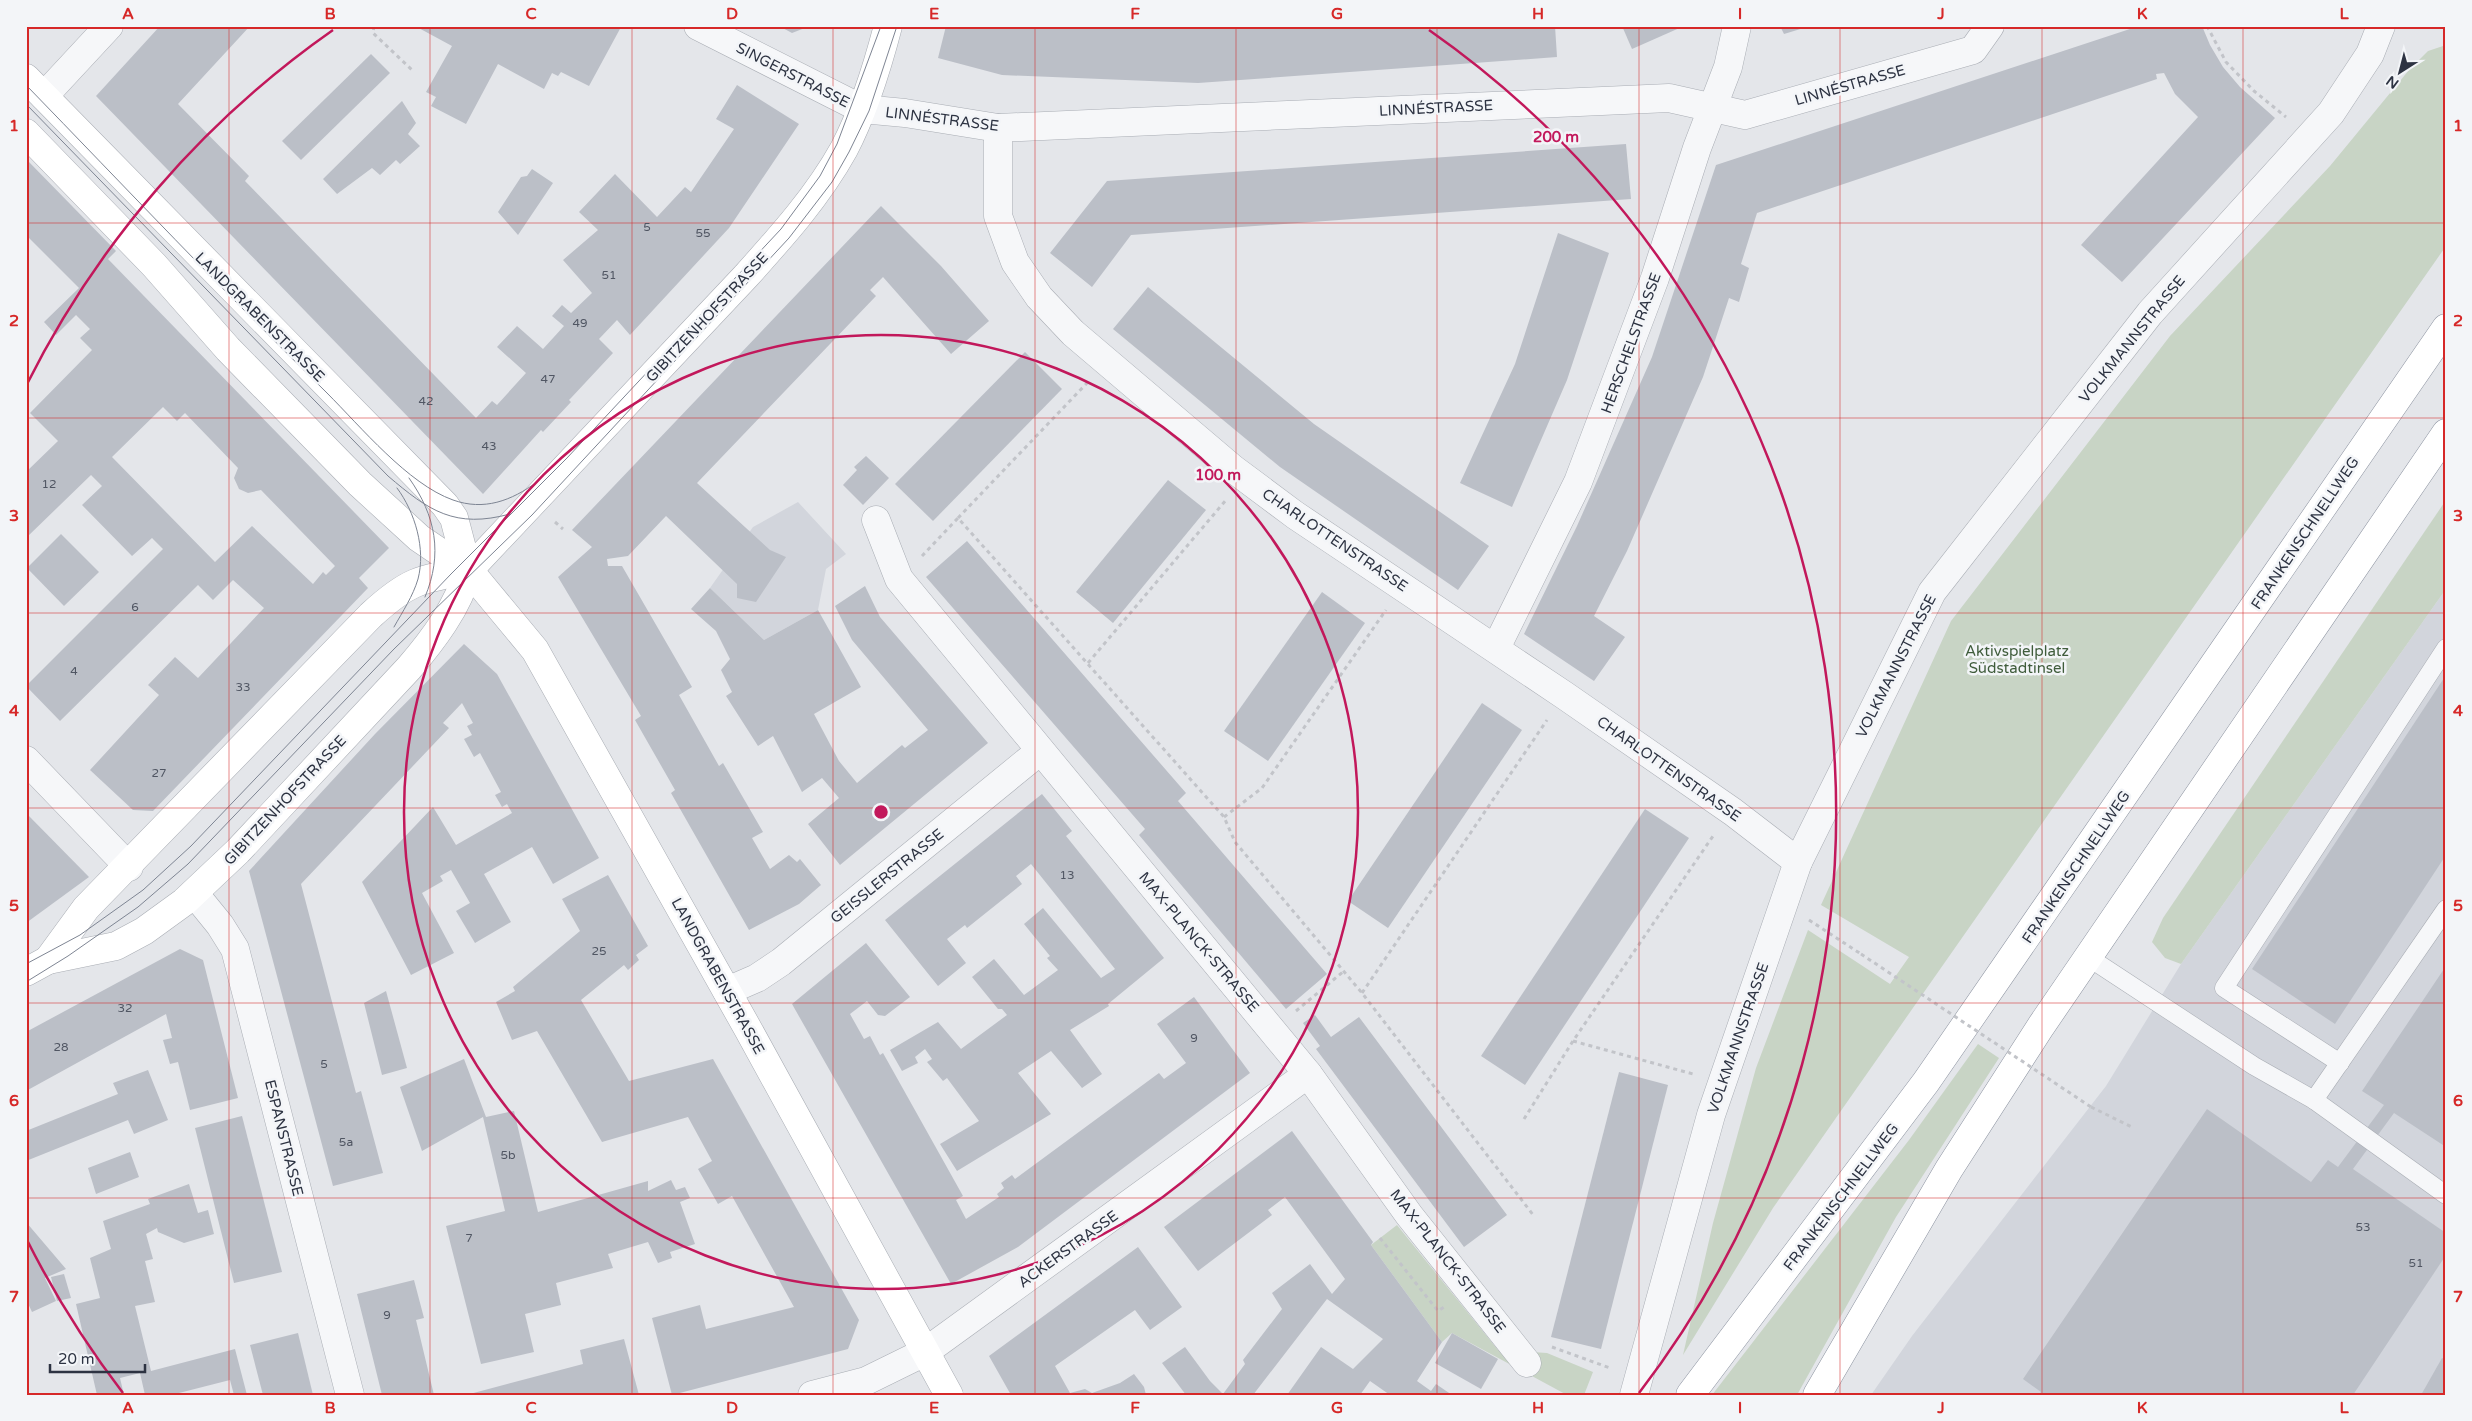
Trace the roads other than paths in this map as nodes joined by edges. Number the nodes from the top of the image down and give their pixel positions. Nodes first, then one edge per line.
1 (109, 26) edge
2 (698, 26) edge
3 (888, 26) edge
4 (1737, 26) edge
5 (1990, 26) edge
6 (2382, 26) edge
7 (35, 87) edge
8 (1712, 107) junction
9 (862, 109) junction
10 (998, 128) junction
11 (26, 133) edge
12 (2446, 328) edge
13 (2446, 433) edge
14 (876, 520) dead end
15 (468, 571) junction
16 (1496, 648) junction
17 (2446, 648) edge
18 (1040, 751) junction
19 (26, 760) edge
20 (1798, 862) junction
21 (129, 866) junction
22 (194, 893) junction
23 (2446, 909) edge
24 (2088, 957) junction
25 (37, 966) edge
26 (727, 991) junction
27 (2340, 1063) junction
28 (1308, 1074) junction
29 (2314, 1100) junction
30 (2446, 1195) edge
31 (925, 1352) junction
32 (1527, 1364) road end
33 (1636, 1387) edge
34 (350, 1395) edge
35 (812, 1395) edge
36 (949, 1395) edge
37 (1690, 1395) edge
38 (1817, 1395) edge

1 - 7 street
2 - 9 street, SINGERSTRASSE
3 - 9 main road, GIBITZENHOFSTRASSE
4 - 8 street, HERSCHELSTRASSE
5 - 8 street, LINNÉSTRASSE
6 - 20 street, VOLKMANNSTRASSE
7 - 15 main road, LANDGRABENSTRASSE
8 - 10 street, LINNÉSTRASSE
8 - 16 street, HERSCHELSTRASSE
9 - 10 street, LINNÉSTRASSE
9 - 15 main road, GIBITZENHOFSTRASSE
10 - 16 street, CHARLOTTENSTRASSE
11 - 15 main road, LANDGRABENSTRASSE
12 - 37 main road, FRANKENSCHNELLWEG
13 - 24 main road
14 - 18 street, MAX-PLANCK-STRASSE
15 - 21 main road, GIBITZENHOFSTRASSE
15 - 22 main road, GIBITZENHOFSTRASSE
15 - 26 main road, LANDGRABENSTRASSE
16 - 20 street, CHARLOTTENSTRASSE
17 - 27 lane
18 - 26 street, GEISSLERSTRASSE
18 - 28 street, MAX-PLANCK-STRASSE
19 - 21 street
20 - 33 street, VOLKMANNSTRASSE
21 - 25 main road, GIBITZENHOFSTRASSE
22 - 25 main road, GIBITZENHOFSTRASSE
22 - 34 street, ESPANSTRASSE
23 - 27 lane
24 - 29 lane
24 - 38 main road
26 - 31 main road, LANDGRABENSTRASSE
27 - 29 lane
28 - 31 street, ACKERSTRASSE
28 - 32 street, MAX-PLANCK-STRASSE
29 - 30 lane
31 - 35 street, ACKERSTRASSE
31 - 36 main road, LANDGRABENSTRASSE

